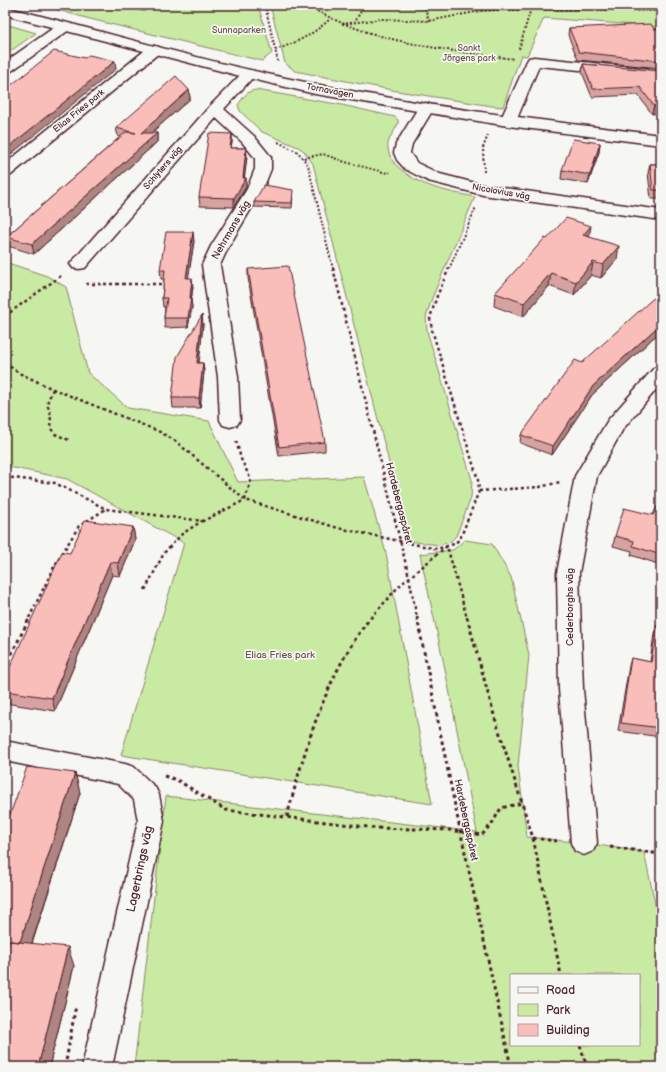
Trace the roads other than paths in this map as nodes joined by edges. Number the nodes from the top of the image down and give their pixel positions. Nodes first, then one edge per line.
1 (5, 11) edge
2 (64, 27) junction
3 (154, 50) junction
4 (5, 69) edge
5 (249, 74) junction
6 (661, 74) edge
7 (426, 108) junction
8 (215, 110) junction
9 (508, 121) junction
10 (661, 140) edge
11 (5, 172) edge
12 (661, 215) edge
13 (79, 264) road end
14 (661, 372) edge
15 (230, 420) road end
16 (5, 751) edge
17 (584, 843) dead end
18 (97, 1067) edge

1 - 2 street, Tornavägen
2 - 3 street, Tornavägen
2 - 4 street
3 - 5 street, Tornavägen
3 - 11 street, Elias Fries park
5 - 7 street, Tornavägen
5 - 8 street, Schlyters väg
6 - 9 street
7 - 9 street, Tornavägen
7 - 12 street, Nicolovius väg
8 - 13 street, Schlyters väg
8 - 15 street, Nehrmans väg
9 - 10 street, Tornavägen
14 - 17 street, Cederborghs väg
16 - 18 street, Lagerbrings väg

